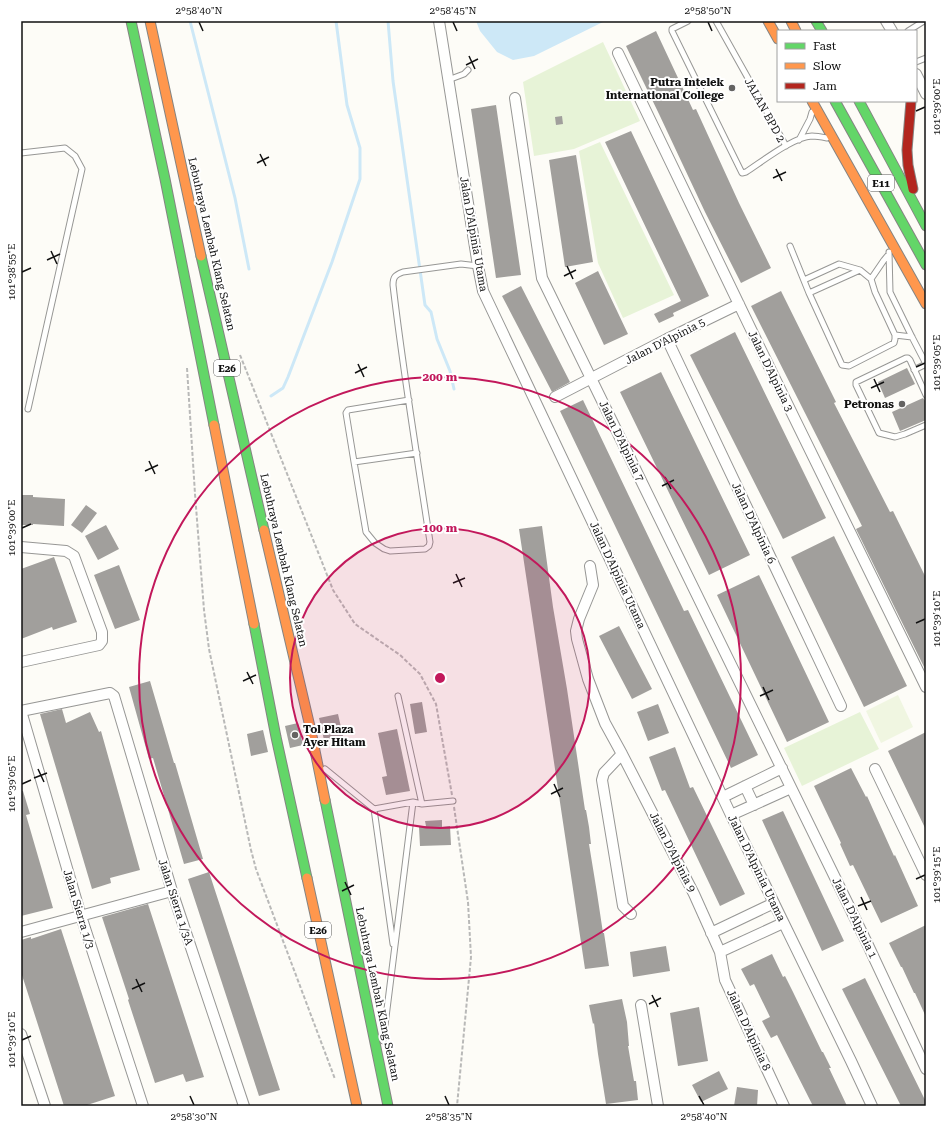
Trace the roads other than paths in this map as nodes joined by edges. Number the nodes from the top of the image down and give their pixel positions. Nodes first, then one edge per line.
1 (131, 21) edge
2 (150, 21) edge
3 (439, 21) edge
4 (688, 21) edge
5 (716, 21) edge
6 (768, 21) edge
7 (791, 21) edge
8 (816, 21) edge
9 (886, 21) edge
10 (924, 21) edge
11 (796, 30) edge
12 (821, 30) edge
13 (891, 30) edge
14 (910, 30) edge
15 (777, 37) edge
16 (618, 53) dead end
17 (468, 70) dead end
18 (917, 76) edge
19 (448, 80) junction
20 (926, 94) edge
21 (515, 98) dead end
22 (812, 102) edge
23 (813, 102) edge
24 (836, 102) edge
25 (860, 102) edge
26 (911, 102) edge
27 (799, 140) junction
28 (835, 142) junction
29 (786, 146) junction
30 (21, 153) edge
31 (918, 211) junction
32 (926, 226) edge
33 (888, 235) junction
34 (790, 246) dead end
35 (889, 254) junction
36 (926, 265) edge
37 (478, 266) junction
38 (860, 270) junction
39 (871, 279) junction
40 (804, 280) junction
41 (809, 293) junction
42 (739, 304) junction
43 (926, 304) edge
44 (895, 334) junction
45 (912, 337) junction
46 (667, 339) junction
47 (926, 364) edge
48 (914, 370) junction
49 (591, 378) junction
50 (926, 395) edge
51 (555, 397) dead end
52 (409, 400) junction
53 (28, 409) dead end
54 (926, 425) edge
55 (417, 453) junction
56 (354, 462) junction
57 (21, 547) edge
58 (590, 566) dead end
59 (21, 662) edge
60 (926, 687) edge
61 (398, 696) dead end
62 (841, 706) dead end
63 (21, 711) edge
64 (622, 754) junction
65 (318, 763) junction
66 (782, 768) junction
67 (875, 769) dead end
68 (745, 786) junction
69 (791, 788) junction
70 (723, 797) junction
71 (453, 801) road end
72 (413, 802) junction
73 (422, 804) junction
74 (754, 805) junction
75 (374, 808) junction
76 (731, 815) junction
77 (926, 875) edge
78 (172, 891) junction
79 (774, 904) junction
80 (631, 914) dead end
81 (81, 916) junction
82 (783, 923) junction
83 (21, 932) edge
84 (712, 934) junction
85 (394, 951) junction
86 (720, 952) junction
87 (641, 1005) dead end
88 (21, 1034) edge
89 (382, 1043) dead end
90 (382, 1050) dead end
91 (380, 1065) junction
92 (926, 1069) edge
93 (45, 1106) edge
94 (143, 1106) edge
95 (244, 1106) edge
96 (356, 1106) edge
97 (388, 1106) edge
98 (658, 1106) edge
99 (784, 1106) edge
100 (872, 1106) edge

1 - 96 highway, E26
2 - 65 highway, Lebuhraya Lembah Klang Selatan / E26
3 - 19 street, Jalan D'Alpinia Utama
4 - 29 lane, JALAN BPD 2
5 - 29 lane, JALAN BPD 2
6 - 15 highway
7 - 11 highway
8 - 12 highway
9 - 13 street
10 - 14 lane
16 - 42 street, Jalan D'Alpinia 3
17 - 19 lane
18 - 20 street
19 - 37 street, Jalan D'Alpinia Utama
21 - 49 street, Jalan D'Alpinia 7
22 - 27 lane
23 - 28 highway
24 - 36 highway, E11
25 - 31 highway, E11
26 - 31 highway
27 - 28 lane
27 - 29 lane
28 - 33 highway
30 - 53 lane
31 - 32 highway, E11
33 - 35 lane
33 - 43 highway
34 - 40 lane
35 - 39 lane
35 - 45 lane
37 - 52 lane
37 - 70 street, Jalan D'Alpinia Utama
38 - 39 lane
38 - 40 lane
38 - 41 lane
39 - 44 lane
40 - 41 lane
41 - 44 lane
42 - 46 street, Jalan D'Alpinia 5
42 - 60 street, Jalan D'Alpinia 3
44 - 45 lane
45 - 47 lane
46 - 49 street, Jalan D'Alpinia 5
46 - 62 street, Jalan D'Alpinia 6
47 - 48 lane
48 - 50 lane
48 - 54 lane
49 - 51 street, Jalan D'Alpinia 5
49 - 66 street, Jalan D'Alpinia 7
52 - 55 lane
52 - 56 lane
55 - 56 lane
55 - 56 lane
57 - 59 street
58 - 64 street, Jalan D'Alpinia 9
61 - 73 lane
63 - 78 street, Jalan Sierra 1/3A
63 - 81 street, Jalan Sierra 1/3
64 - 80 street
64 - 84 street, Jalan D'Alpinia 9
65 - 75 lane
65 - 91 highway, Lebuhraya Lembah Klang Selatan / E26
66 - 68 street
66 - 69 street, Jalan D'Alpinia 1
67 - 77 street
68 - 70 street
68 - 74 street
69 - 74 street
69 - 92 street, Jalan D'Alpinia 1
70 - 76 street, Jalan D'Alpinia Utama
71 - 73 lane
72 - 73 lane
72 - 75 lane
72 - 85 lane
74 - 76 street
75 - 85 lane
76 - 79 street, Jalan D'Alpinia Utama
78 - 81 street
78 - 95 street, Jalan Sierra 1/3A
79 - 82 street, Jalan D'Alpinia Utama
79 - 84 street
81 - 83 street
81 - 94 street, Jalan Sierra 1/3
82 - 86 street
82 - 100 street, Jalan D'Alpinia Utama
84 - 86 street, Jalan D'Alpinia 9
85 - 89 lane
86 - 99 street, Jalan D'Alpinia 8
87 - 98 street
88 - 93 street
90 - 91 lane
91 - 97 highway, Lebuhraya Lembah Klang Selatan / E26

